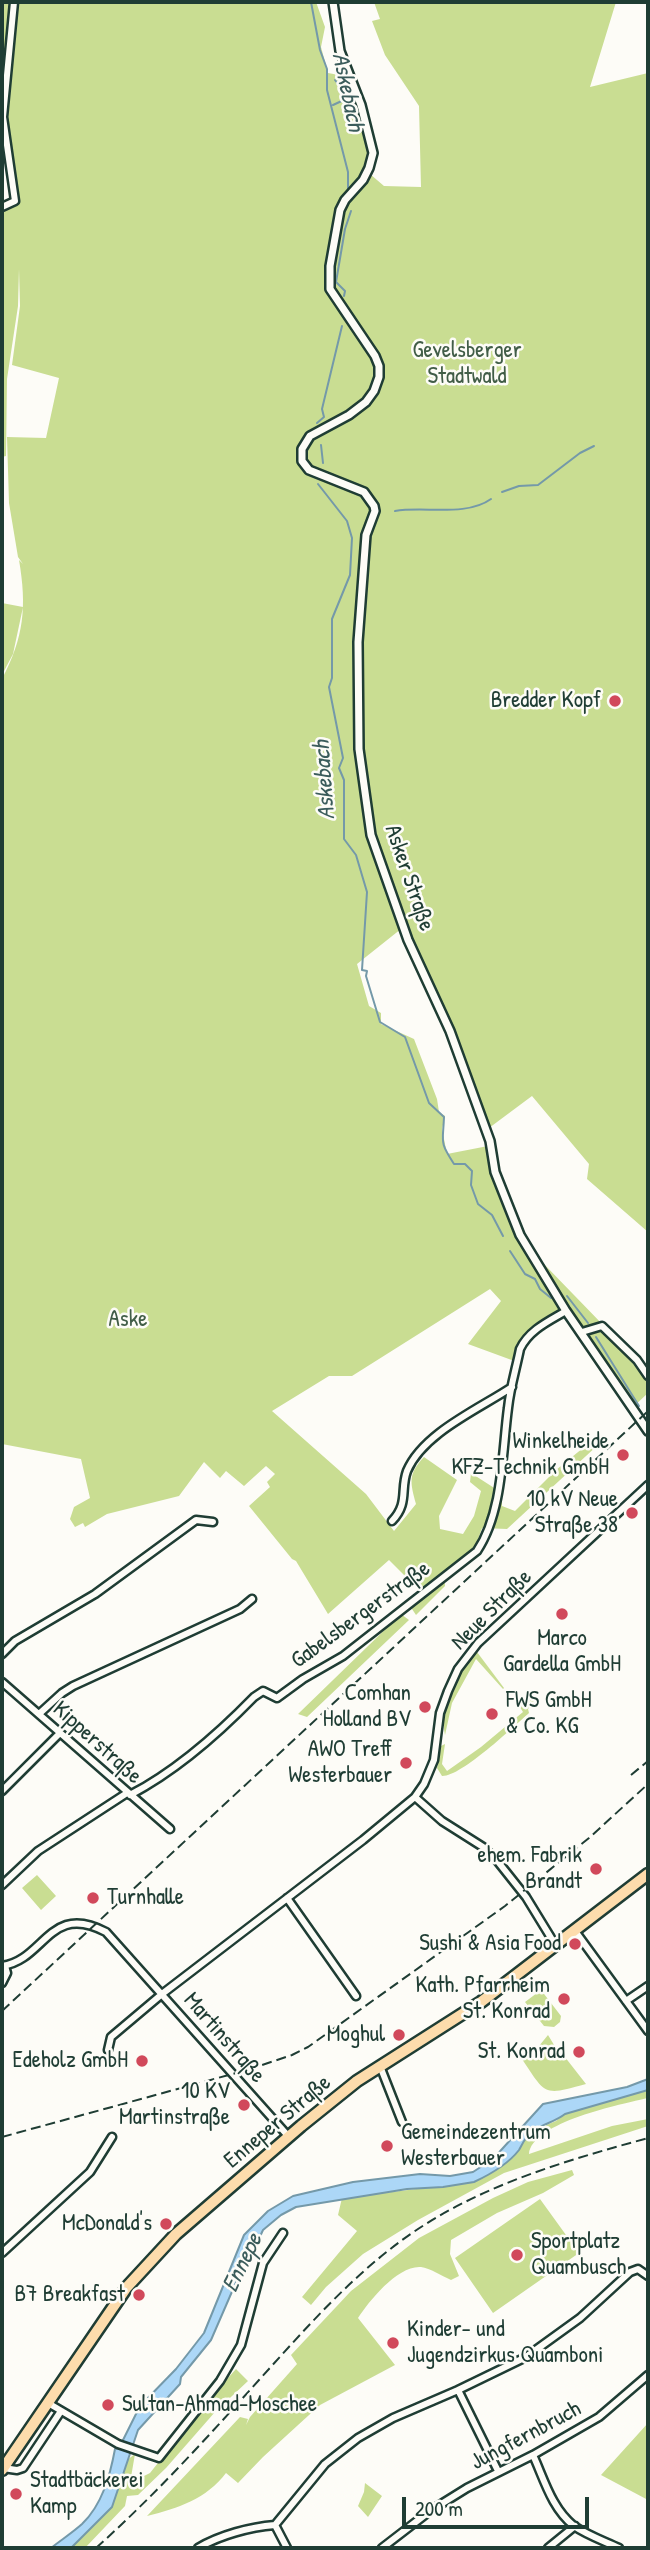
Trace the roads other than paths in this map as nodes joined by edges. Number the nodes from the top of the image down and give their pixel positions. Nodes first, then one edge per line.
1 (14, 2) edge
2 (333, 2) edge
3 (2, 207) edge
4 (566, 1311) junction
5 (582, 1332) junction
6 (648, 1376) edge
7 (512, 1387) junction
8 (648, 1432) edge
9 (648, 1485) edge
10 (392, 1521) dead end
11 (213, 1522) dead end
12 (252, 1599) dead end
13 (2, 1654) edge
14 (2, 1682) edge
15 (39, 1714) junction
16 (59, 1734) junction
17 (2, 1791) edge
18 (129, 1794) junction
19 (415, 1797) junction
20 (170, 1829) dead end
21 (648, 1874) edge
22 (2, 1885) edge
23 (287, 1898) junction
24 (575, 1931) junction
25 (556, 1946) junction
26 (3, 1966) edge
27 (2, 1983) edge
28 (648, 1986) edge
29 (162, 1994) junction
30 (356, 1996) dead end
31 (626, 2001) junction
32 (648, 2031) edge
33 (108, 2050) dead end
34 (380, 2066) junction
35 (402, 2122) dead end
36 (112, 2137) dead end
37 (289, 2137) junction
38 (283, 2233) dead end
39 (2, 2253) edge
40 (648, 2276) edge
41 (648, 2375) edge
42 (458, 2390) junction
43 (48, 2403) junction
44 (61, 2411) junction
45 (533, 2455) junction
46 (2, 2469) edge
47 (498, 2471) junction
48 (275, 2525) junction
49 (575, 2526) junction
50 (198, 2548) edge
51 (287, 2548) edge
52 (382, 2548) edge
53 (548, 2548) edge
54 (619, 2548) edge

1 - 3 street
2 - 4 street, Asker Straße
4 - 5 street, Asker Straße
4 - 7 street, Gabelsbergerstraße
5 - 6 street
5 - 8 street, Asker Straße
7 - 10 street
7 - 18 street, Gabelsbergerstraße
9 - 19 street, Neue Straße
11 - 13 street
12 - 15 street
14 - 15 street, Kipperstraße
15 - 16 street, Kipperstraße
16 - 17 street
16 - 18 street, Kipperstraße
18 - 20 street, Kipperstraße
18 - 22 street, Gabelsbergerstraße
19 - 23 street, Neue Straße
19 - 25 street
21 - 24 main road, Enneper Straße
23 - 29 street, Neue Straße
23 - 30 street
24 - 25 main road, Enneper Straße
24 - 31 street
25 - 34 main road, Enneper Straße
26 - 27 street
26 - 29 street, Martinstraße
28 - 31 street
29 - 33 street, Martinstraße
29 - 37 street, Martinstraße
31 - 32 street
34 - 35 street
34 - 37 main road, Enneper Straße
36 - 39 street
37 - 43 main road, Enneper Straße
38 - 44 street
40 - 42 street
41 - 45 street, Jungfernbruch
42 - 47 street
42 - 48 street
43 - 44 street
43 - 46 main road, Enneper Straße
44 - 46 street
45 - 47 street, Jungfernbruch
45 - 49 street
47 - 52 street, Jungfernbruch
48 - 50 street
48 - 51 street
49 - 53 street
49 - 54 street

